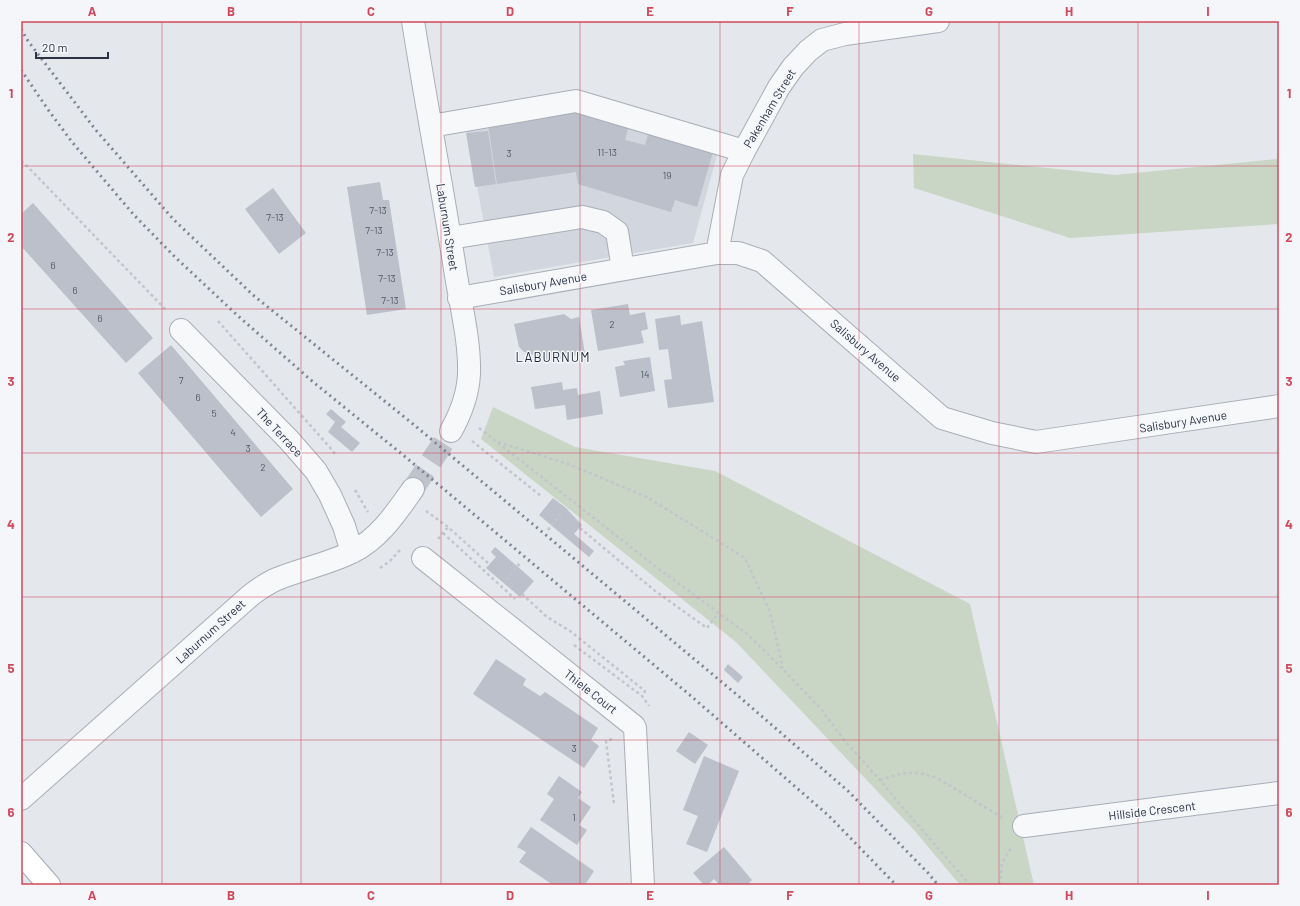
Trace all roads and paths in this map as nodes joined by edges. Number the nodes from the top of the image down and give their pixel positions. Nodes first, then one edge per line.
1 (413, 21) edge
2 (938, 21) edge
3 (430, 126) junction
4 (744, 150) junction
5 (21, 161) edge
6 (450, 238) junction
7 (717, 253) junction
8 (623, 269) junction
9 (459, 298) junction
10 (181, 330) joint
11 (1279, 406) edge
12 (451, 431) tunnel mouth
13 (471, 440) dead end
14 (541, 496) dead end
15 (417, 498) joint
16 (562, 512) dead end
17 (580, 528) dead end
18 (548, 530) dead end
19 (352, 552) junction
20 (423, 558) dead end
21 (521, 562) dead end
22 (488, 563) dead end
23 (506, 580) dead end
24 (522, 594) dead end
25 (718, 613) junction
26 (783, 668) junction
27 (642, 696) dead end
28 (880, 780) junction
29 (1279, 793) edge
30 (21, 799) edge
31 (1027, 826) junction
32 (21, 853) edge
33 (49, 885) edge
34 (643, 885) edge
35 (970, 885) edge
36 (1000, 885) edge

1 - 3 street, Laburnum Street
2 - 4 street, Pakenham Street
3 - 4 street
3 - 6 street, Laburnum Street
4 - 7 street, Pakenham Street
5 - 10 path
6 - 8 street
6 - 9 street, Laburnum Street
7 - 8 street, Salisbury Avenue
7 - 11 street, Salisbury Avenue
8 - 9 street, Salisbury Avenue
9 - 12 street, Laburnum Street
10 - 19 street, The Terrace
13 - 14 path
15 - 19 street, Laburnum Street
15 - 22 path
16 - 18 path
17 - 25 path
19 - 30 street, Laburnum Street
20 - 34 street, Thiele Court
21 - 23 path
24 - 27 path
25 - 26 path
25 - 26 path
26 - 28 path
28 - 31 path
28 - 35 path
29 - 31 street, Hillside Crescent
31 - 36 path
32 - 33 main road

